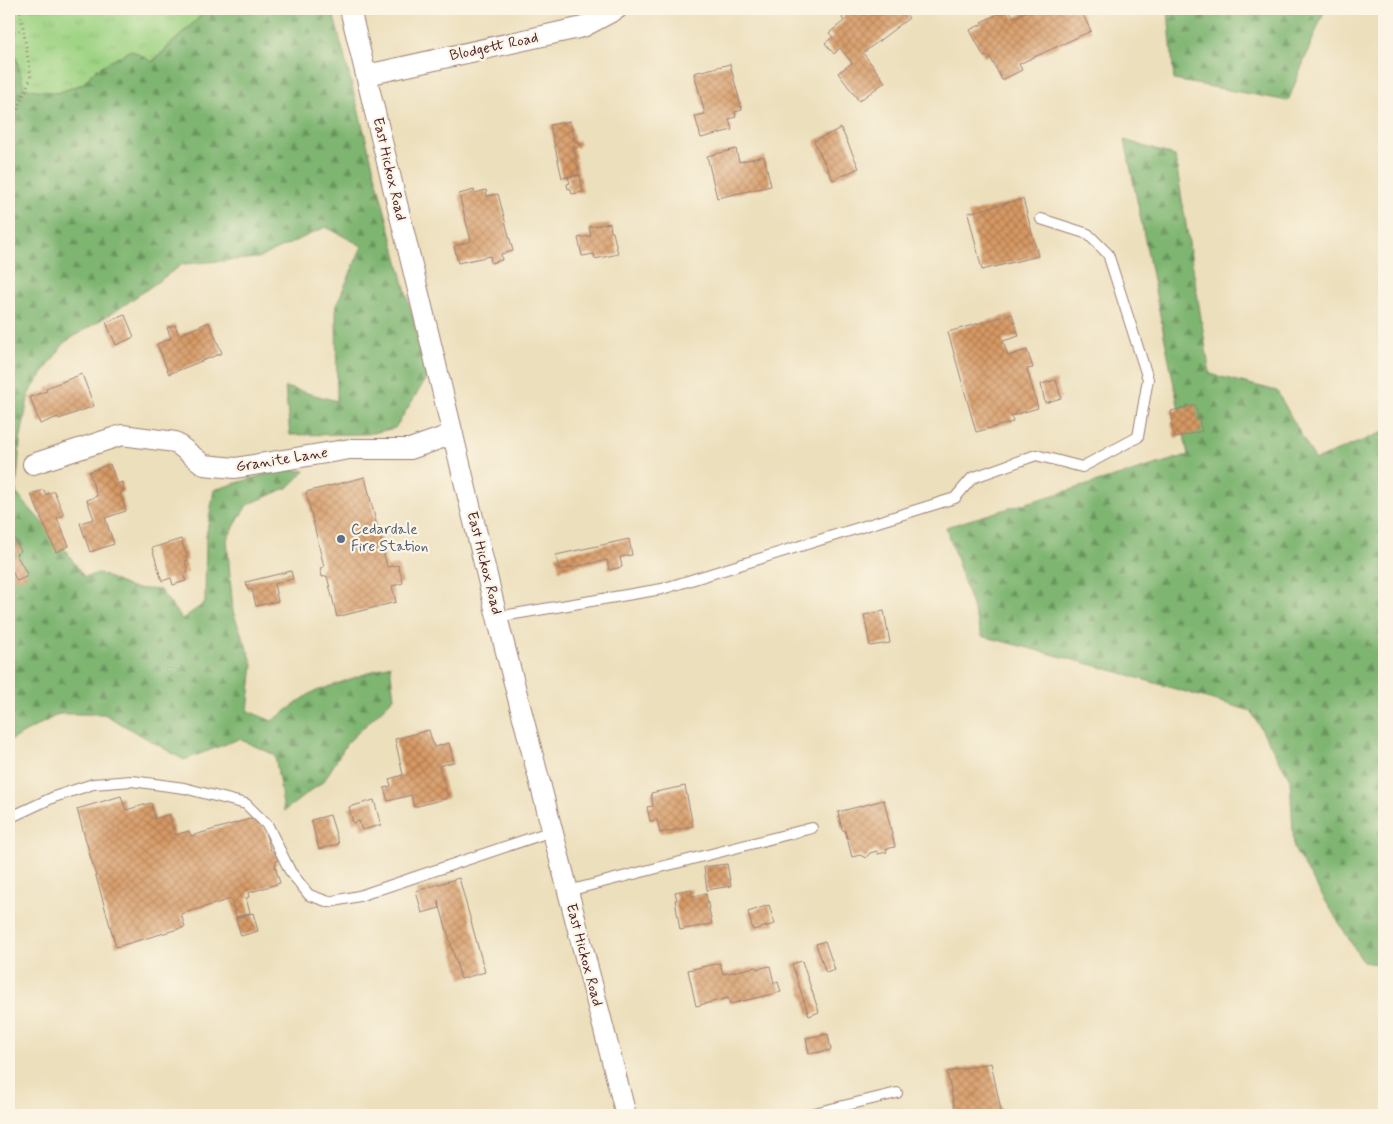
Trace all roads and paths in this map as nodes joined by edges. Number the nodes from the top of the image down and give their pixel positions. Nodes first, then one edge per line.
1 (20, 9) edge
2 (350, 9) edge
3 (617, 9) edge
4 (23, 30) junction
5 (9, 33) edge
6 (367, 75) junction
7 (9, 127) edge
8 (1041, 219) dead end
9 (453, 434) junction
10 (33, 464) dead end
11 (497, 617) junction
12 (9, 818) edge
13 (812, 828) dead end
14 (552, 831) junction
15 (568, 891) junction
16 (897, 1093) dead end
17 (626, 1115) edge
18 (806, 1115) edge

1 - 4 path
2 - 6 street, East Hickox Road
3 - 6 street, Blodgett Road
4 - 5 path
4 - 7 path
6 - 9 street, East Hickox Road
8 - 11 lane
9 - 10 street, Granite Lane
9 - 11 street, East Hickox Road
11 - 14 street, East Hickox Road
12 - 14 lane
13 - 15 lane
14 - 15 street, East Hickox Road
15 - 17 street, East Hickox Road
16 - 18 lane

